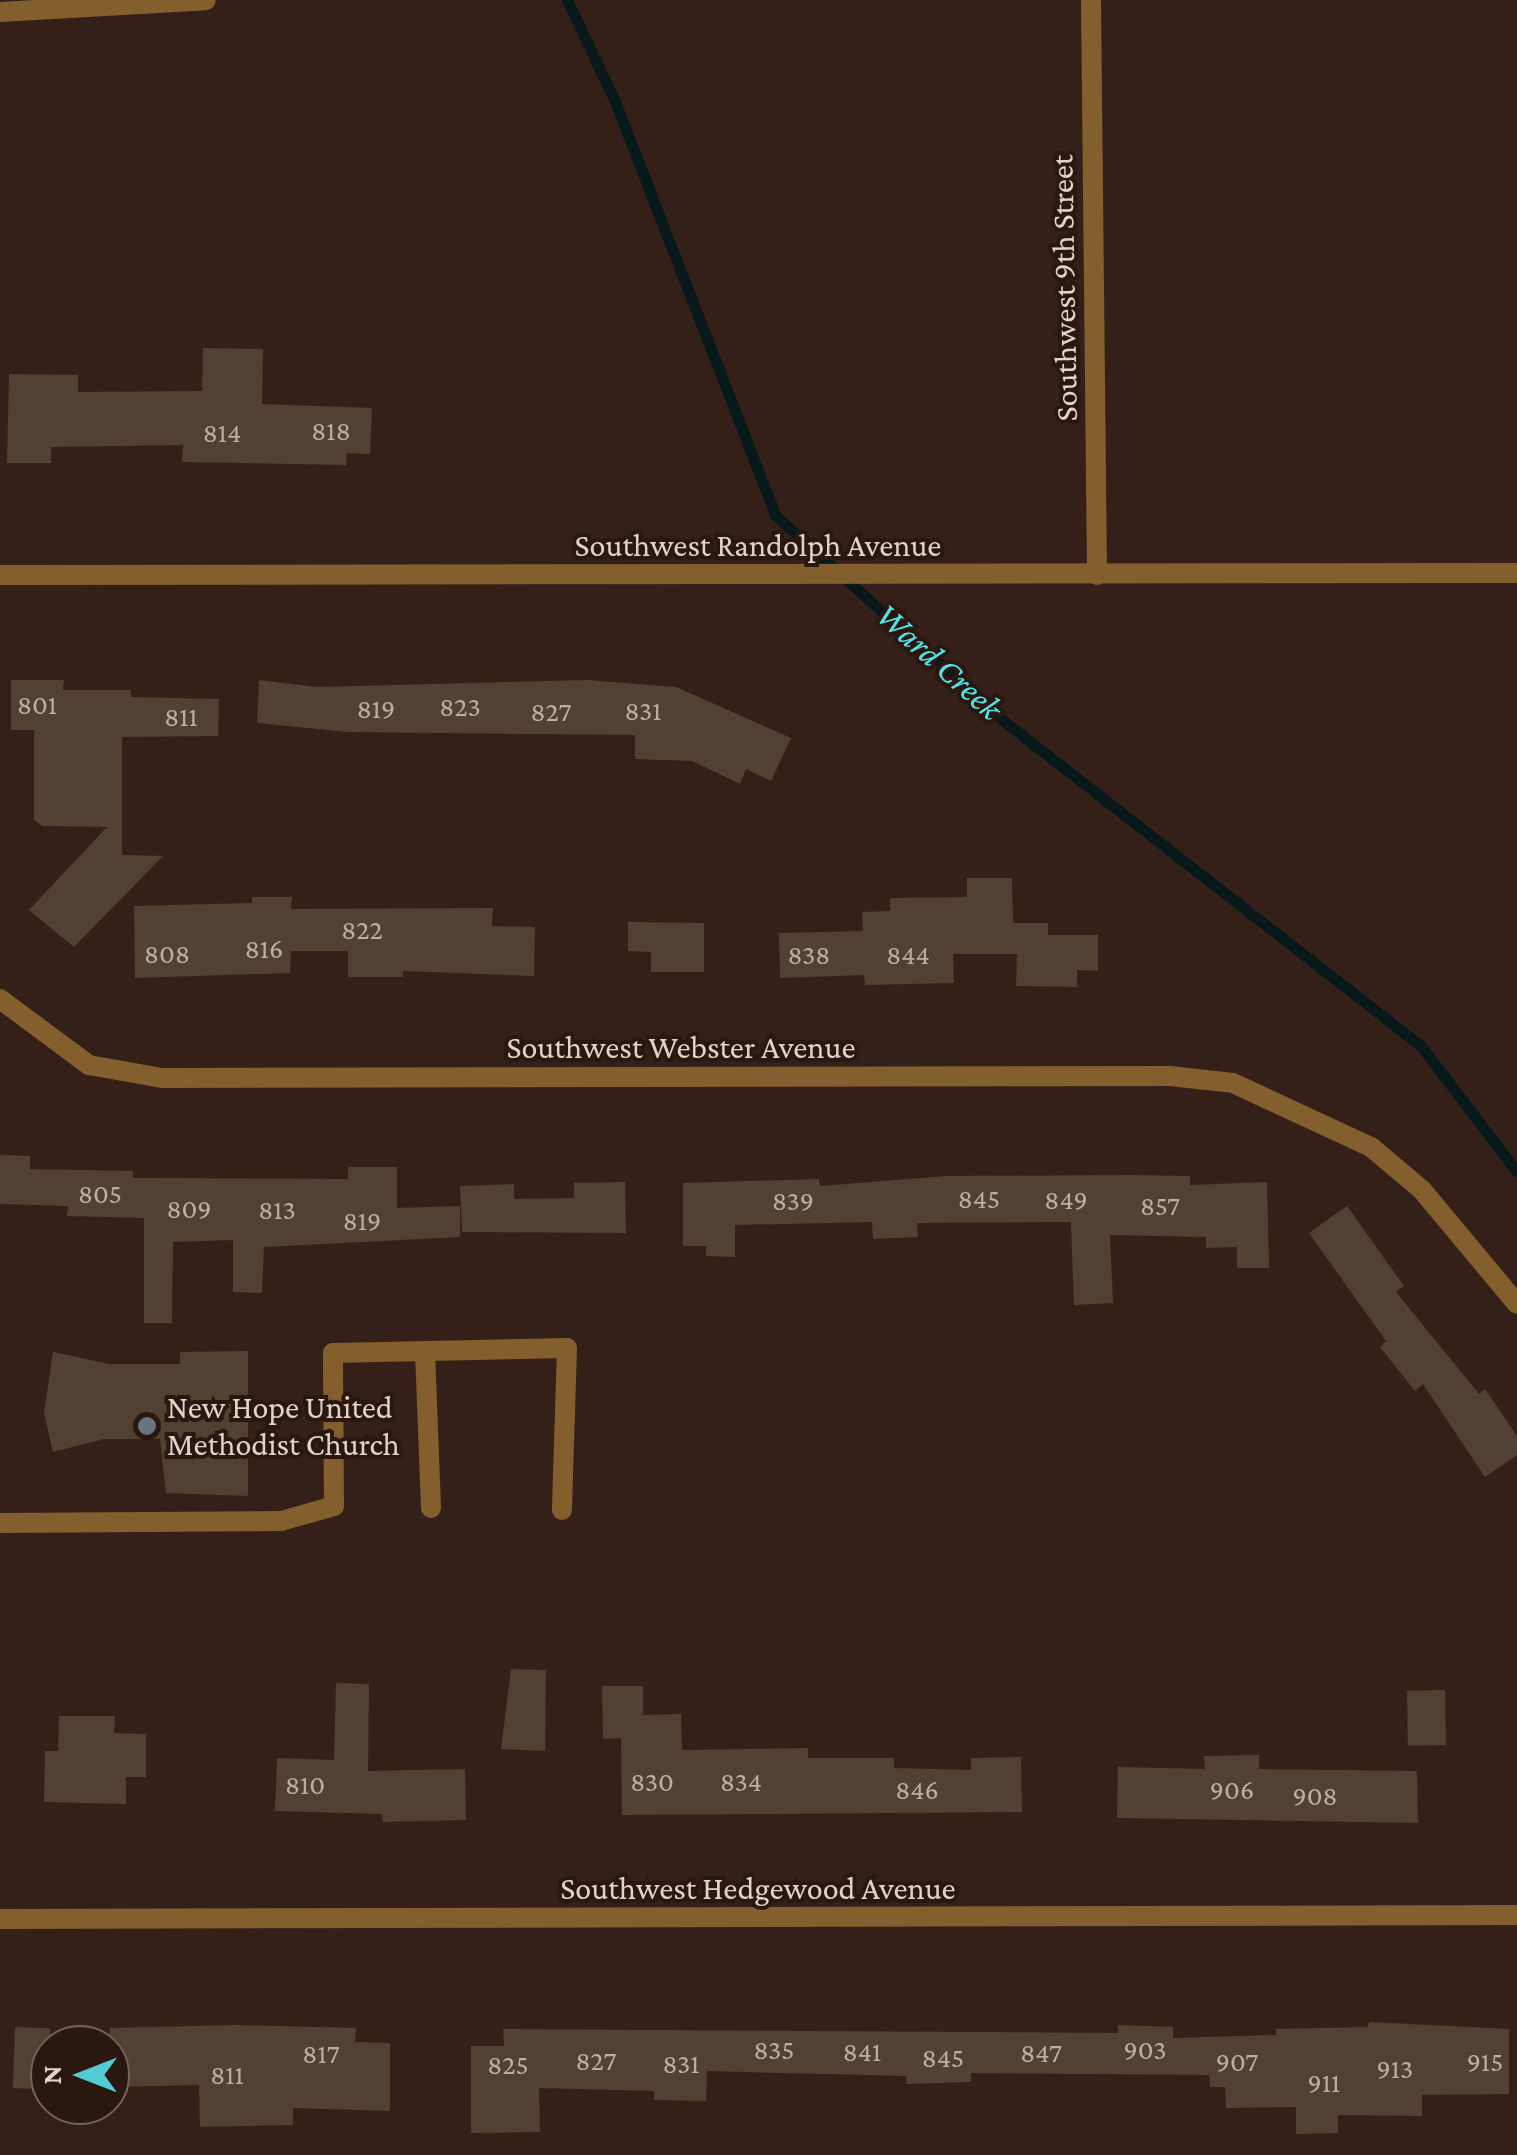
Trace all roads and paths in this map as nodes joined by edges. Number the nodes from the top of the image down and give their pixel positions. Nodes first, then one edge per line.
1 (206, 0) edge
2 (1091, 0) edge
3 (0, 12) edge
4 (1517, 573) edge
5 (1096, 574) junction
6 (0, 575) edge
7 (0, 999) edge
8 (1517, 1304) edge
9 (425, 1351) junction
10 (431, 1508) dead end
11 (562, 1510) dead end
12 (0, 1523) edge
13 (1517, 1915) edge
14 (0, 1919) edge

1 - 3 street
2 - 5 street, Southwest 9th Street
4 - 5 street, Southwest Randolph Avenue
5 - 6 street, Southwest Randolph Avenue
7 - 8 street, Southwest Webster Avenue
9 - 10 street
9 - 11 street
9 - 12 street
13 - 14 street, Southwest Hedgewood Avenue

